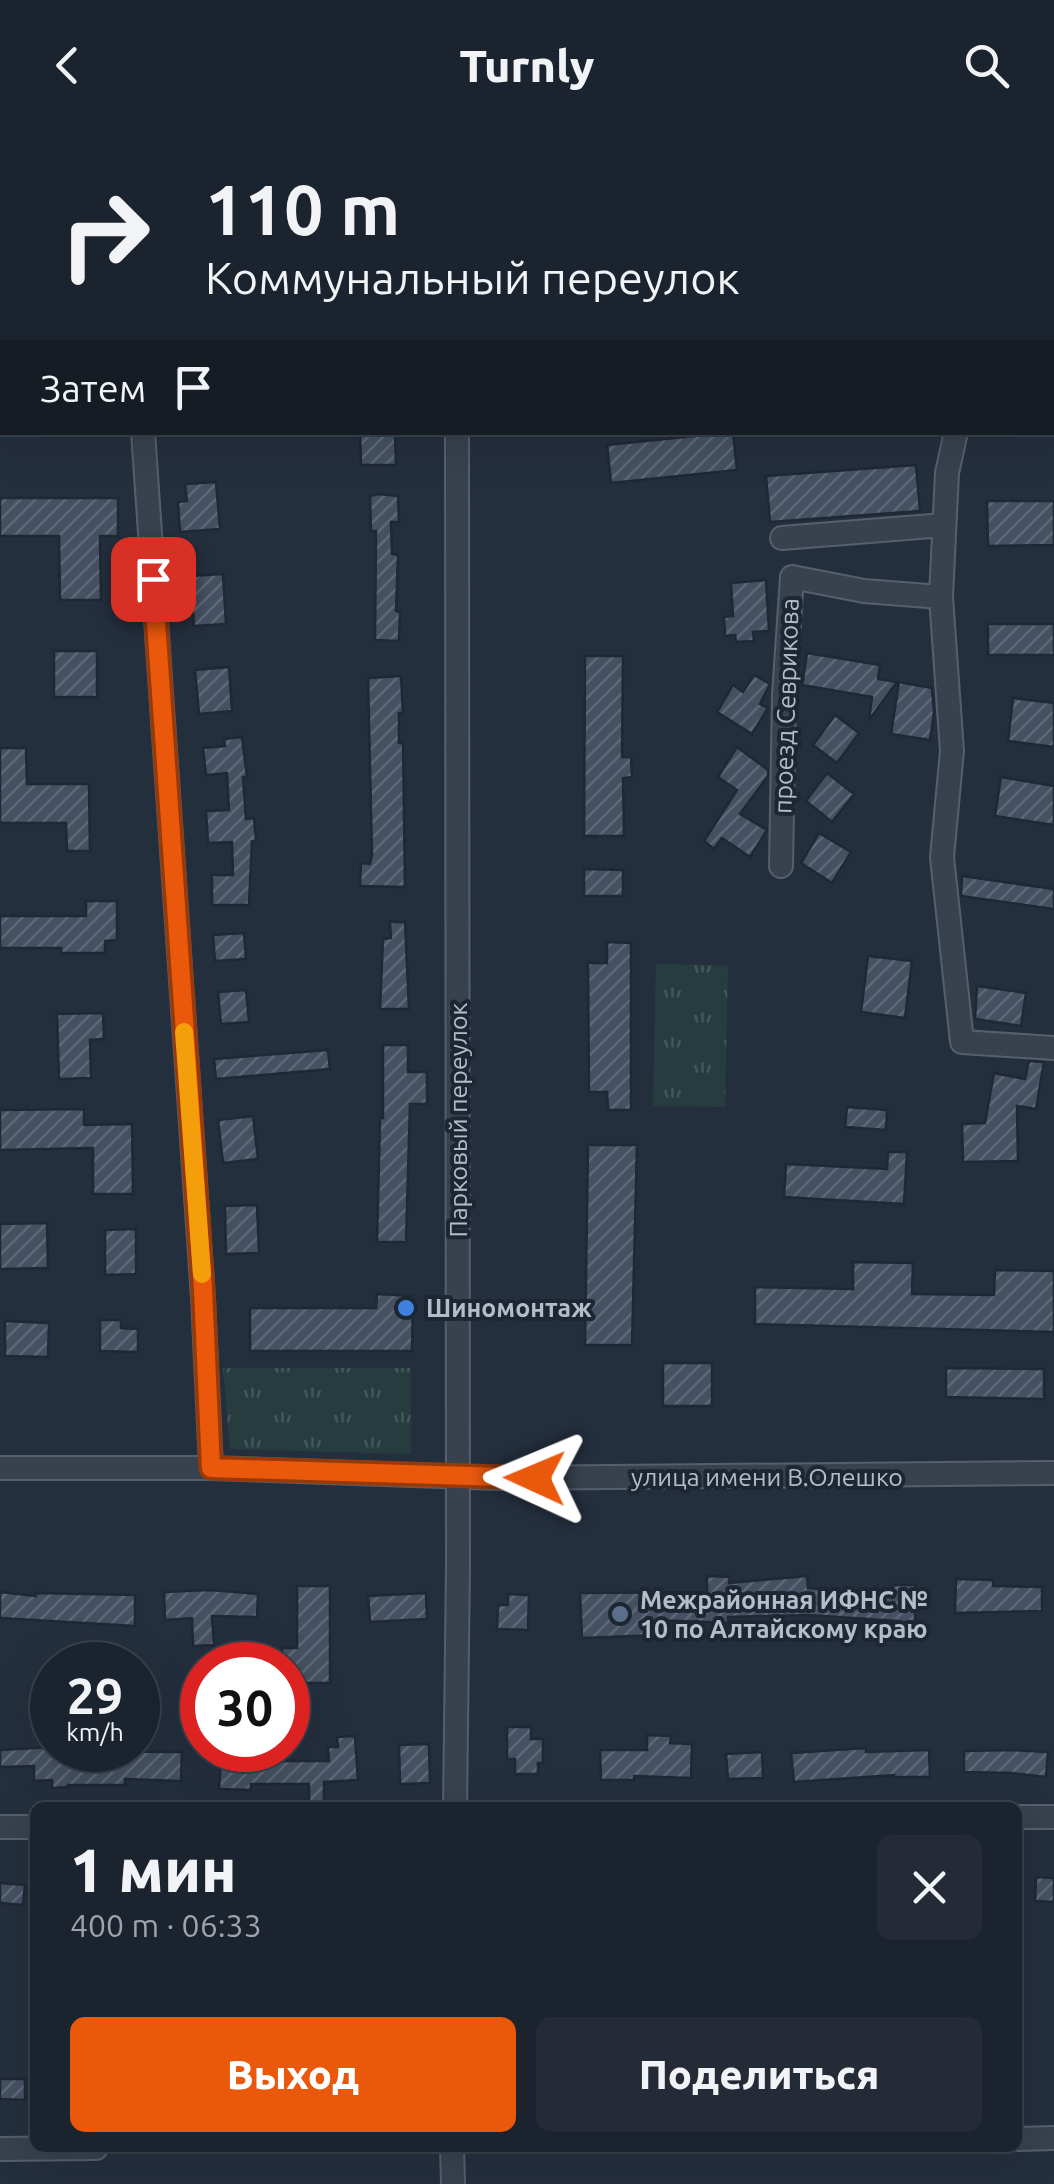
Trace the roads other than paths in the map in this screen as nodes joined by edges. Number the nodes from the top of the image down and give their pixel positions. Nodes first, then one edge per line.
1 (143, 435) edge
2 (457, 435) edge
3 (955, 435) edge
4 (944, 525) junction
5 (782, 538) dead end
6 (941, 597) junction
7 (781, 866) dead end
8 (1054, 1048) edge
9 (0, 1468) edge
10 (211, 1468) junction
11 (1054, 1474) edge
12 (456, 1476) junction
13 (455, 1802) edge
14 (1022, 1817) edge
15 (1054, 1817) edge
16 (30, 1827) edge
17 (0, 1828) edge
18 (1022, 2138) edge
19 (1054, 2138) edge
20 (0, 2148) edge
21 (30, 2148) edge
22 (452, 2152) edge
23 (453, 2184) edge

1 - 10 street
2 - 12 street, Парковый переулок
3 - 4 street
4 - 5 street
4 - 6 street
6 - 7 street, проезд Севрикова
6 - 8 street
9 - 10 street, улица имени В.Олешко
10 - 12 street, улица имени В.Олешко
11 - 12 street, улица имени В.Олешко
12 - 13 street, Парковый переулок
14 - 15 street
16 - 17 street
18 - 19 street
20 - 21 street
22 - 23 street

